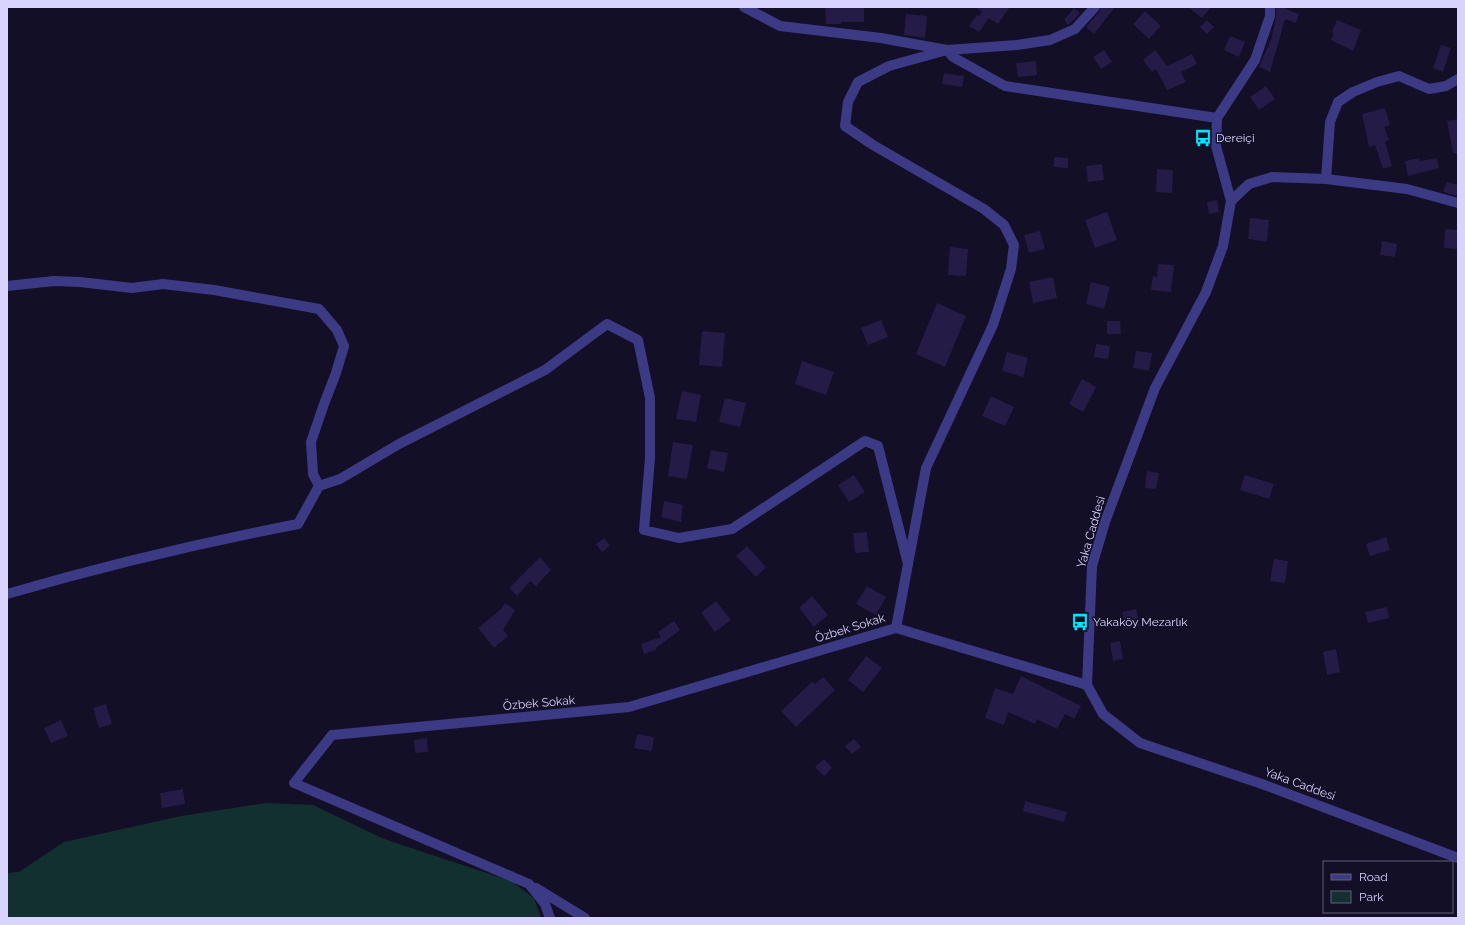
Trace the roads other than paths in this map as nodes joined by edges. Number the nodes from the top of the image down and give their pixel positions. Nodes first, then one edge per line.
1 (744, 7) edge
2 (1095, 7) edge
3 (1270, 7) edge
4 (947, 50) junction
5 (1458, 79) edge
6 (1217, 118) junction
7 (1326, 179) junction
8 (1231, 201) junction
9 (1458, 203) edge
10 (7, 286) edge
11 (319, 486) junction
12 (908, 564) junction
13 (7, 594) edge
14 (896, 628) junction
15 (1087, 685) junction
16 (1458, 858) edge
17 (529, 884) junction
18 (550, 918) edge
19 (585, 918) edge

1 - 4 street
2 - 4 street
3 - 6 street
4 - 6 street
4 - 12 street
5 - 7 street
6 - 8 street, Yaka Caddesi
7 - 8 street
7 - 9 street
8 - 15 street, Yaka Caddesi
10 - 11 street
11 - 12 street
11 - 13 street
12 - 14 street
14 - 15 street, Özbek Sokak
14 - 17 street, Özbek Sokak
15 - 16 street, Yaka Caddesi
17 - 18 street, Özbek Sokak
17 - 19 street

